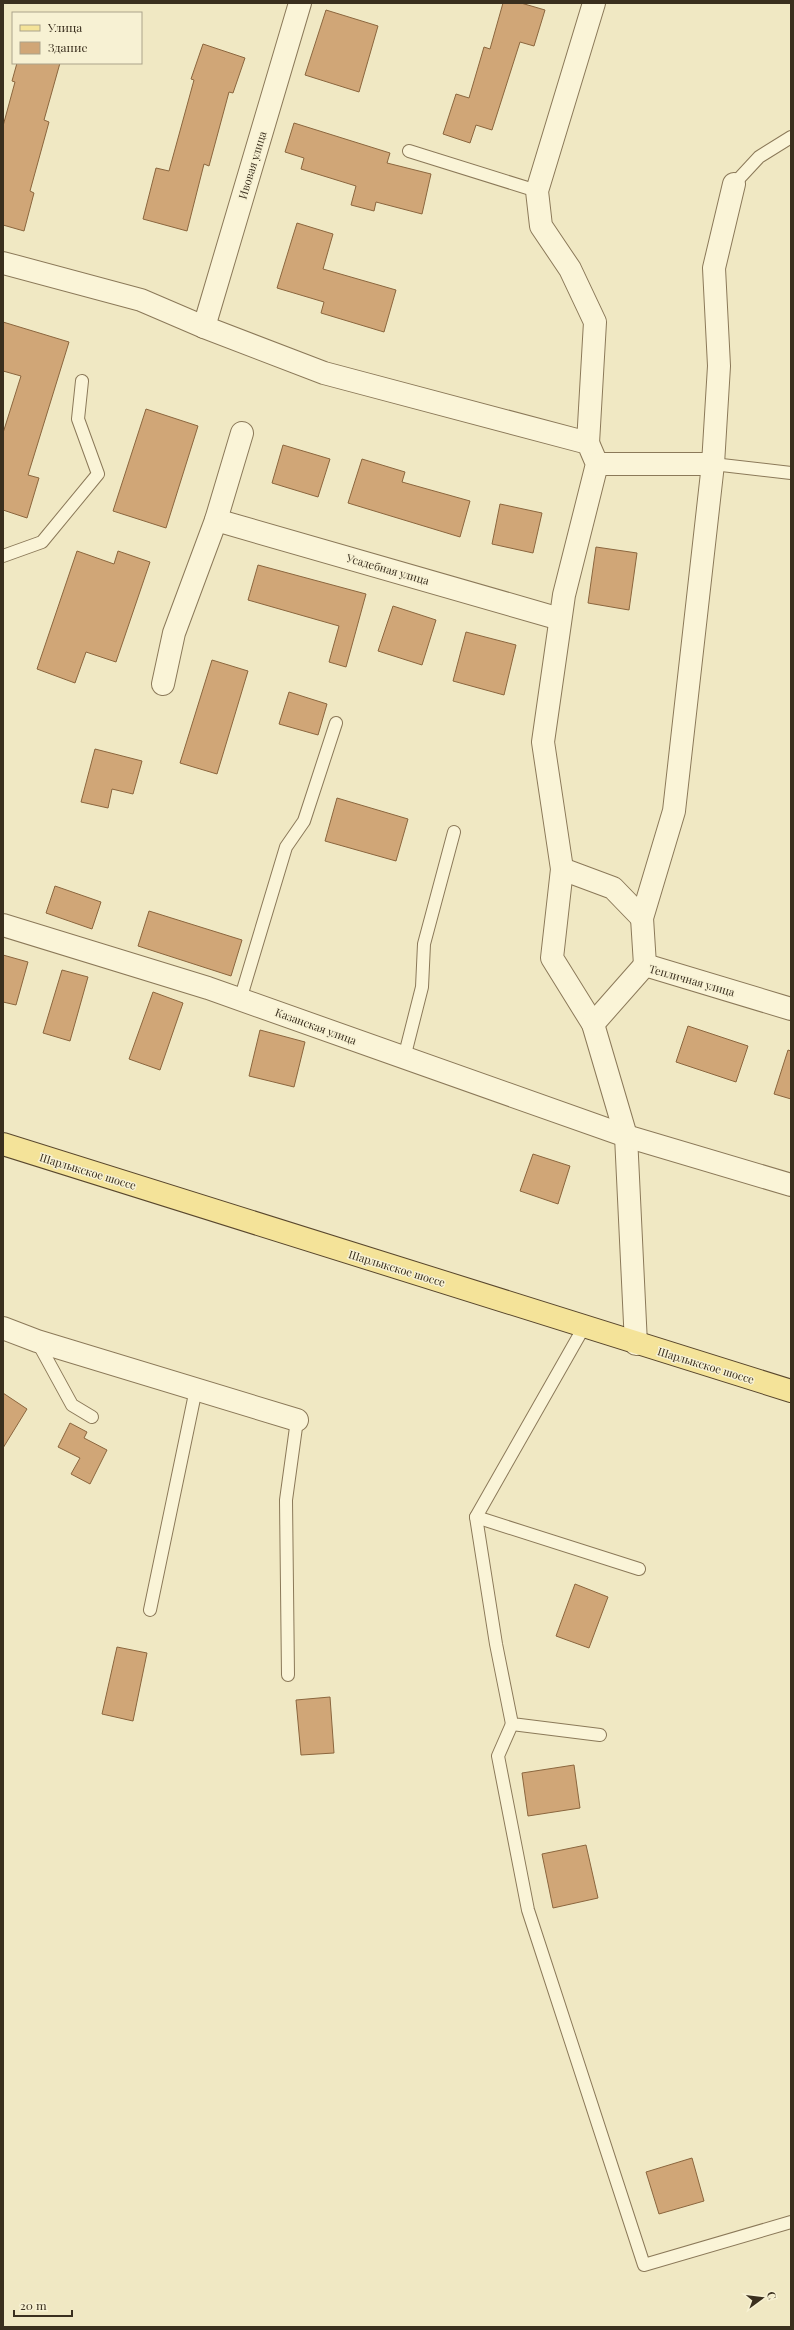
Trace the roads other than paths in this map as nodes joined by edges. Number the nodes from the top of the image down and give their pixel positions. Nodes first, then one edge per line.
1 (300, 3) edge
2 (594, 3) edge
3 (791, 137) edge
4 (409, 151) dead end
5 (734, 184) joint
6 (537, 191) junction
7 (3, 263) edge
8 (204, 327) junction
9 (82, 381) dead end
10 (242, 433) dead end
11 (588, 443) junction
12 (597, 464) junction
13 (712, 464) junction
14 (791, 473) edge
15 (216, 520) junction
16 (3, 556) edge
17 (560, 619) junction
18 (162, 684) dead end
19 (336, 723) dead end
20 (454, 832) dead end
21 (562, 869) junction
22 (642, 918) junction
23 (3, 925) edge
24 (645, 965) junction
25 (240, 1000) junction
26 (791, 1009) edge
27 (593, 1024) junction
28 (404, 1058) junction
29 (626, 1136) junction
30 (3, 1144) edge
31 (791, 1185) edge
32 (584, 1327) junction
33 (3, 1328) edge
34 (37, 1341) junction
35 (636, 1344) junction
36 (196, 1389) junction
37 (791, 1392) edge
38 (92, 1417) dead end
39 (297, 1420) joint
40 (476, 1517) junction
41 (639, 1568) dead end
42 (150, 1610) dead end
43 (288, 1675) dead end
44 (512, 1724) junction
45 (600, 1735) dead end
46 (791, 2222) edge

1 - 8 street, Ивовая улица
2 - 6 street
3 - 5 lane
4 - 6 lane
5 - 13 street
6 - 11 street
7 - 8 street
8 - 11 street
9 - 16 lane
10 - 15 street
11 - 12 street
12 - 13 street
12 - 17 street
13 - 14 lane
13 - 22 street
15 - 17 street, Усадебная улица
15 - 18 street
17 - 21 street
19 - 25 lane
20 - 28 lane
21 - 22 street
21 - 27 street
22 - 24 street
23 - 25 street, Казанская улица
24 - 26 street, Тепличная улица
24 - 27 street, Тепличная улица
25 - 28 street, Казанская улица
27 - 29 street
28 - 29 street, Казанская улица
29 - 31 street, Казанская улица
29 - 35 street
30 - 32 main road, Шарлыкское шоссе
32 - 35 main road, Шарлыкское шоссе
32 - 40 lane
33 - 34 street
34 - 36 street
34 - 38 lane
35 - 37 main road, Шарлыкское шоссе
36 - 39 street
36 - 42 lane
39 - 43 lane
40 - 41 lane
40 - 44 lane
44 - 45 lane
44 - 46 lane

